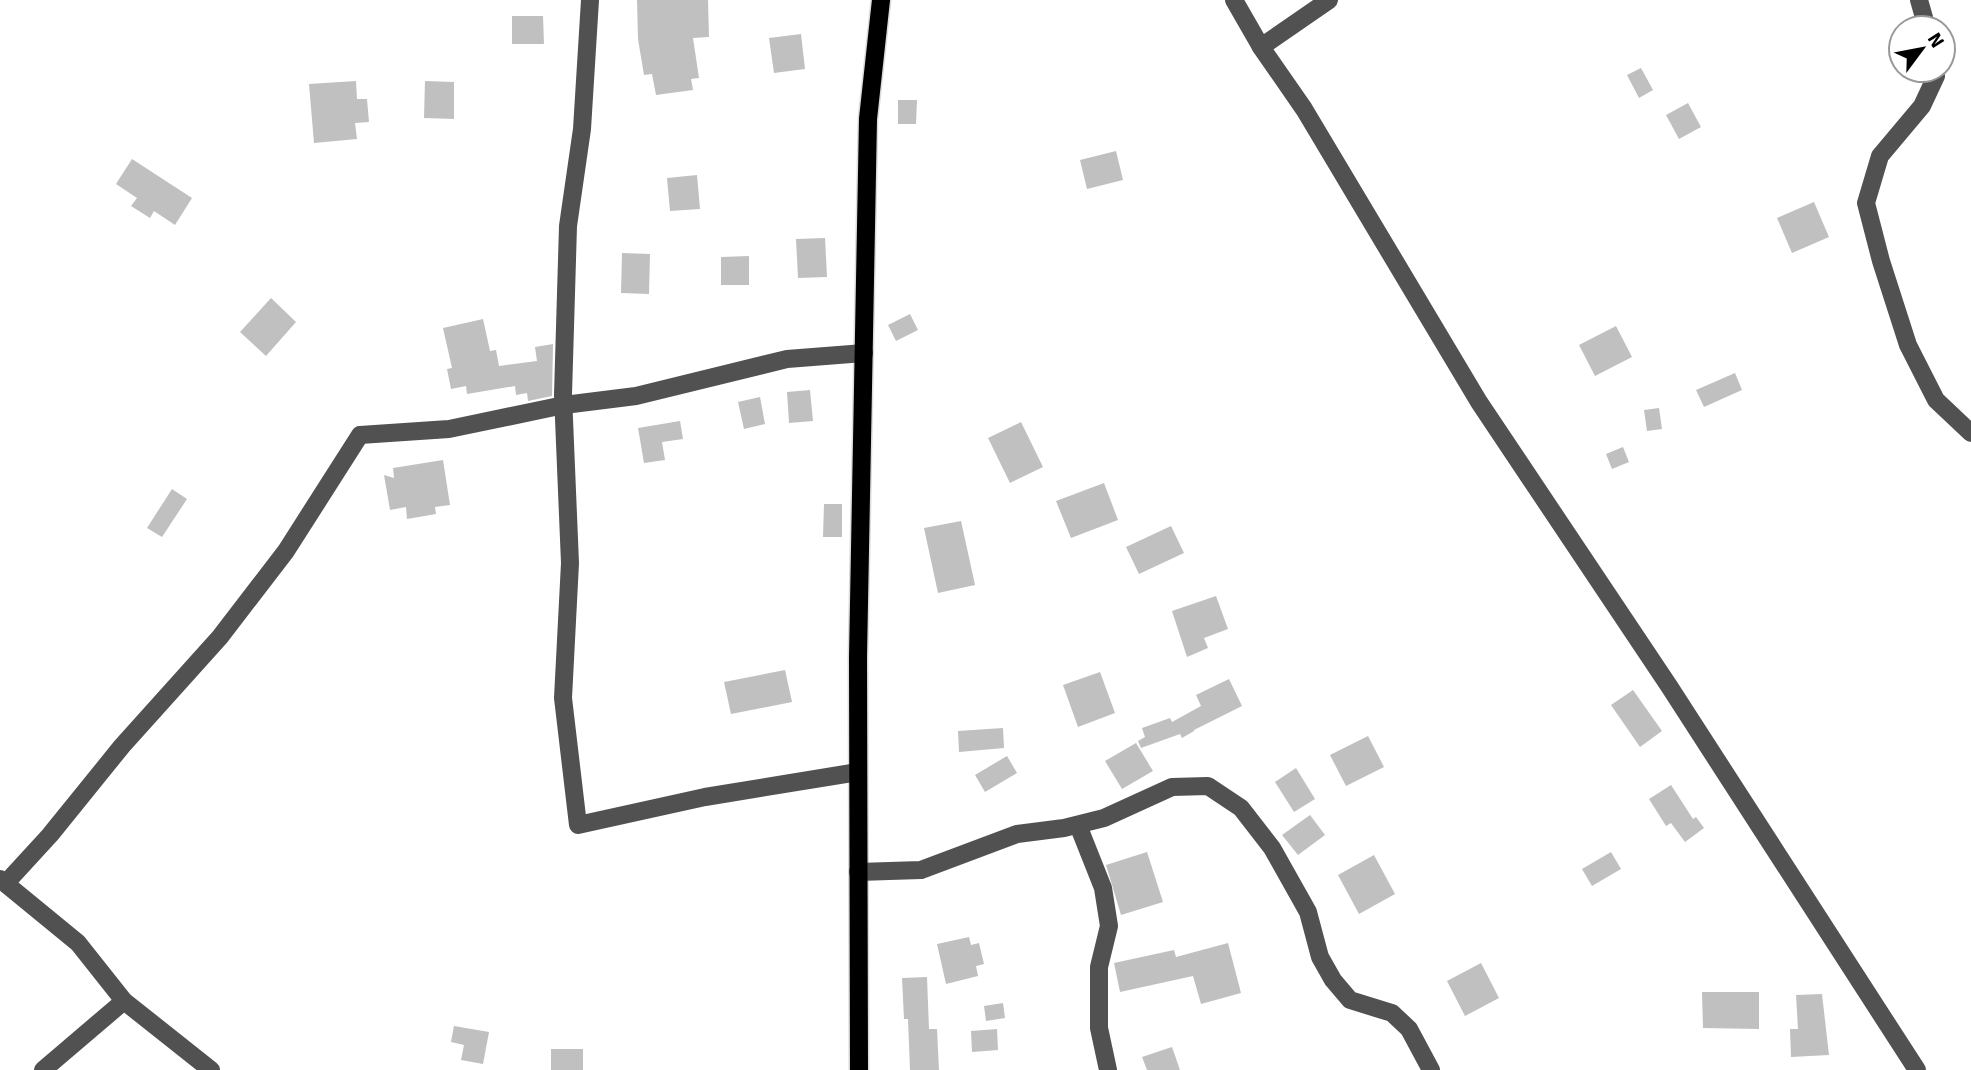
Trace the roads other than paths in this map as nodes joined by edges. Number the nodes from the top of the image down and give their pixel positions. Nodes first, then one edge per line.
1 (590, 0) edge
2 (881, 0) edge
3 (1234, 0) edge
4 (1329, 0) edge
5 (1261, 47) junction
6 (1932, 84) edge
7 (864, 353) junction
8 (564, 405) junction
9 (1971, 433) edge
10 (858, 772) junction
11 (1078, 825) junction
12 (859, 872) junction
13 (3, 881) edge
14 (124, 1001) junction
15 (43, 1070) edge
16 (211, 1070) edge
17 (859, 1070) edge
18 (1108, 1070) edge
19 (1431, 1070) edge
20 (1917, 1070) edge

1 - 8 street
2 - 7 main road
3 - 5 street
4 - 5 street
5 - 20 street
6 - 9 street
7 - 8 street
7 - 10 main road
8 - 10 street
8 - 13 street
10 - 12 main road
11 - 12 street
11 - 18 street
11 - 19 street
12 - 17 main road
13 - 14 street
14 - 15 street
14 - 16 street

